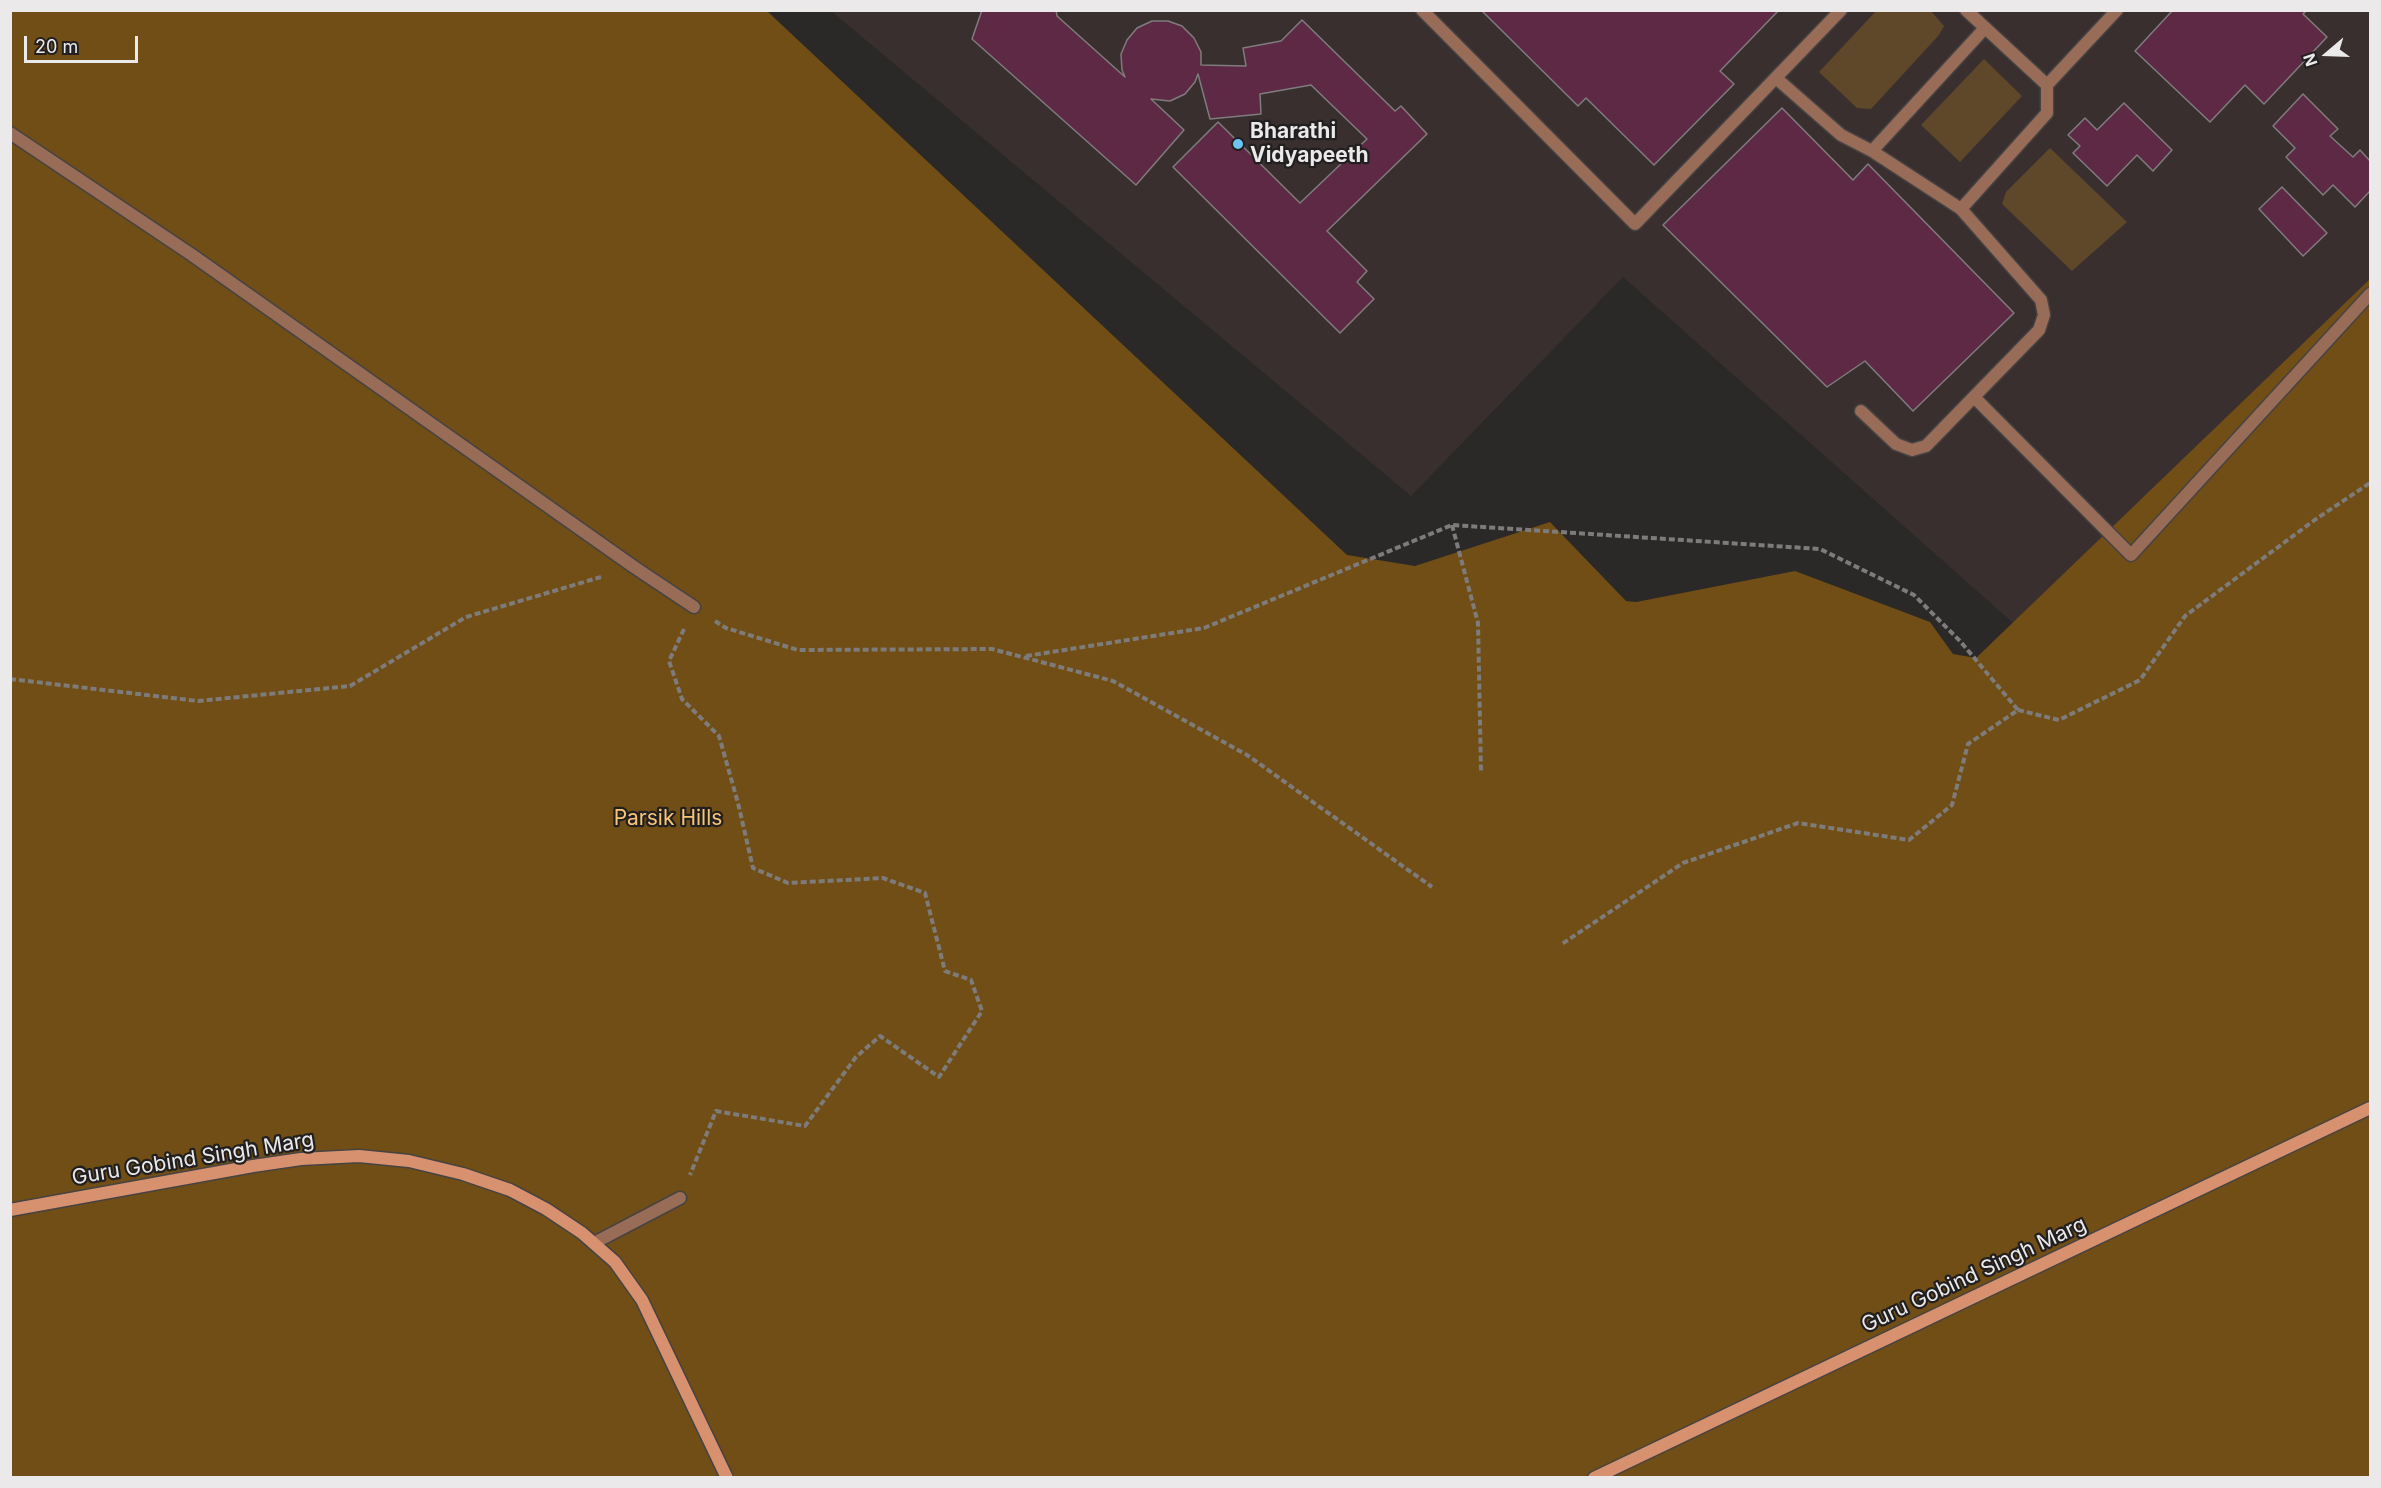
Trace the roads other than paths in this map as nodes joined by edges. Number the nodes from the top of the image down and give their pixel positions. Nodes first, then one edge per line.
1 (1422, 10) edge
2 (1841, 10) edge
3 (1966, 10) edge
4 (2117, 10) edge
5 (1984, 28) junction
6 (1776, 78) junction
7 (2047, 85) junction
8 (10, 132) edge
9 (1872, 151) junction
10 (1961, 208) junction
11 (2370, 294) edge
12 (1974, 397) junction
13 (1861, 411) dead end
14 (694, 607) road end
15 (2370, 1108) edge
16 (680, 1198) road end
17 (10, 1210) edge
18 (594, 1243) junction
19 (727, 1478) edge
20 (1594, 1478) edge

1 - 6 street
2 - 6 street
3 - 5 street
4 - 7 street
5 - 7 street
5 - 9 street
6 - 9 street
7 - 10 street
8 - 14 street
9 - 10 street
10 - 12 street
11 - 12 street
12 - 13 street
15 - 20 street, Guru Gobind Singh Marg
16 - 18 street
17 - 18 street, Guru Gobind Singh Marg
18 - 19 street, Guru Gobind Singh Marg

